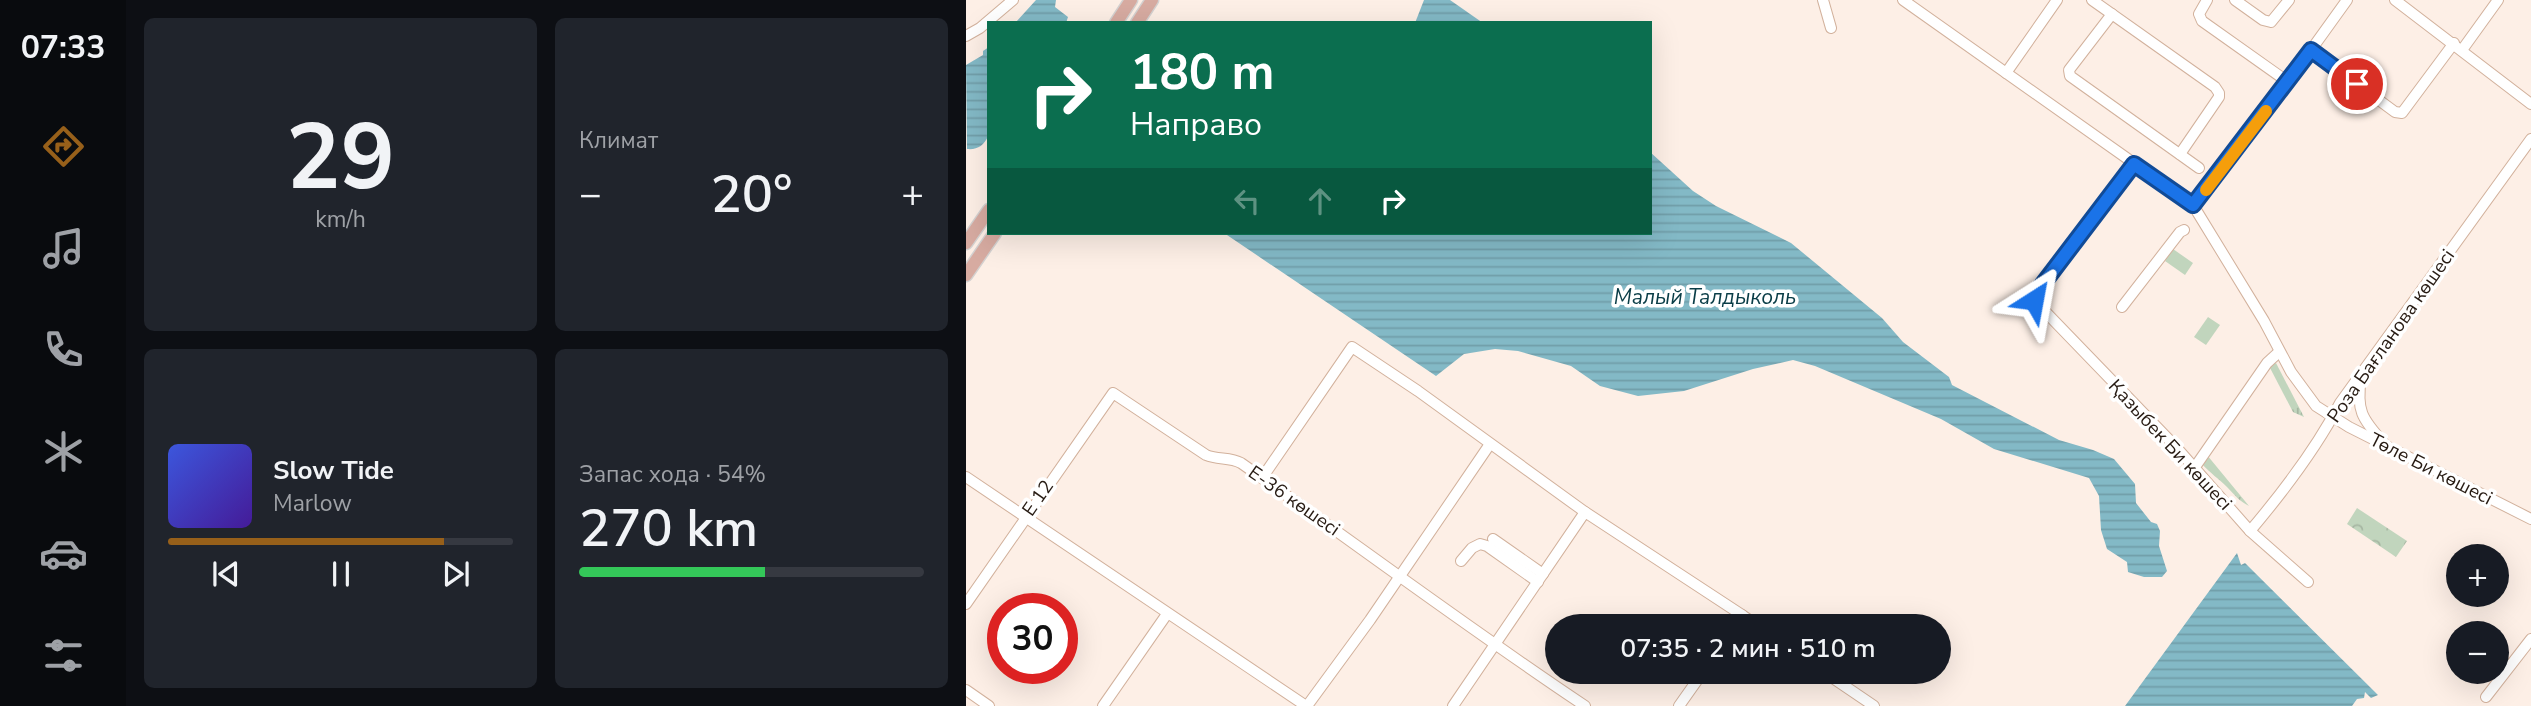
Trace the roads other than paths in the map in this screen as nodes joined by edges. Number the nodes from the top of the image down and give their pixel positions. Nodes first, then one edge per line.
1 (1013, 0) edge
2 (1131, 0) edge
3 (1153, 0) edge
4 (1823, 0) edge
5 (2057, 0) edge
6 (2092, 0) edge
7 (2207, 0) edge
8 (2235, 0) edge
9 (2289, 0) edge
10 (2347, 0) edge
11 (2395, 0) edge
12 (2498, 0) edge
13 (1909, 2) edge
14 (2112, 14) junction
15 (988, 21) edge
16 (1117, 21) edge
17 (1138, 21) edge
18 (987, 22) edge
19 (1831, 28) dead end
20 (966, 36) edge
21 (2458, 46) junction
22 (2311, 50) junction
23 (2006, 73) junction
24 (2288, 82) junction
25 (2531, 104) edge
26 (2531, 139) edge
27 (2180, 154) junction
28 (2134, 164) junction
29 (2199, 168) dead end
30 (2193, 205) junction
31 (987, 212) edge
32 (2184, 230) dead end
33 (994, 235) edge
34 (966, 243) edge
35 (966, 275) edge
36 (2122, 307) dead end
37 (2279, 352) junction
38 (2362, 373) junction
39 (1113, 393) joint
40 (2333, 417) junction
41 (1490, 444) junction
42 (2385, 445) junction
43 (2195, 467) junction
44 (966, 477) edge
45 (1262, 478) junction
46 (1585, 512) junction
47 (1024, 518) junction
48 (2531, 519) edge
49 (2250, 531) junction
50 (1493, 539) dead end
51 (1461, 561) dead end
52 (1401, 576) junction
53 (1540, 578) junction
54 (2308, 582) dead end
55 (966, 604) edge
56 (1167, 614) junction
57 (1740, 614) edge
58 (2531, 639) edge
59 (1494, 646) junction
60 (1695, 684) edge
61 (1842, 684) edge
62 (966, 690) edge
63 (2486, 697) dead end
64 (989, 706) edge
65 (1103, 706) edge
66 (1306, 706) edge
67 (1453, 706) edge
68 (1585, 706) edge
69 (1679, 706) edge
70 (1874, 706) edge

1 - 15 street
2 - 16 main road
3 - 17 main road
4 - 19 street
5 - 23 street
6 - 14 street
7 - 24 street
8 - 9 street
10 - 22 street
11 - 21 street
12 - 21 street
13 - 23 street
14 - 27 street
14 - 27 street
18 - 20 street
21 - 22 street
21 - 25 street
22 - 24 street
23 - 28 street
24 - 30 street
26 - 38 street, Роза Бағланова көшесі
27 - 29 street
28 - 30 street
28 - 43 street, Қазыбек Би көшесі
30 - 37 street, Төле Би көшесі
31 - 34 main road
32 - 36 street
33 - 35 main road
37 - 40 street, Төле Би көшесі
37 - 43 street
38 - 40 street, Роза Бағланова көшесі
38 - 42 street
39 - 45 street, Е-36 көшесі
39 - 47 street, E 12
40 - 42 street, Төле Би көшесі
40 - 49 street, Роза Бағланова көшесі
41 - 45 street
41 - 46 street
41 - 52 street
42 - 48 street, Төле Би көшесі
43 - 49 street, Қазыбек Би көшесі
44 - 47 street
45 - 52 street, Е-36 көшесі
46 - 53 street
46 - 57 street
47 - 55 street, E 12
47 - 56 street
49 - 54 street, Қазыбек Би көшесі
50 - 53 street
51 - 53 street
52 - 59 street, Е-36 көшесі
52 - 66 street
53 - 59 street
56 - 65 street
56 - 66 street
58 - 63 street
59 - 67 street
59 - 68 street, Е-36 көшесі
60 - 69 street
61 - 70 street
62 - 64 street

